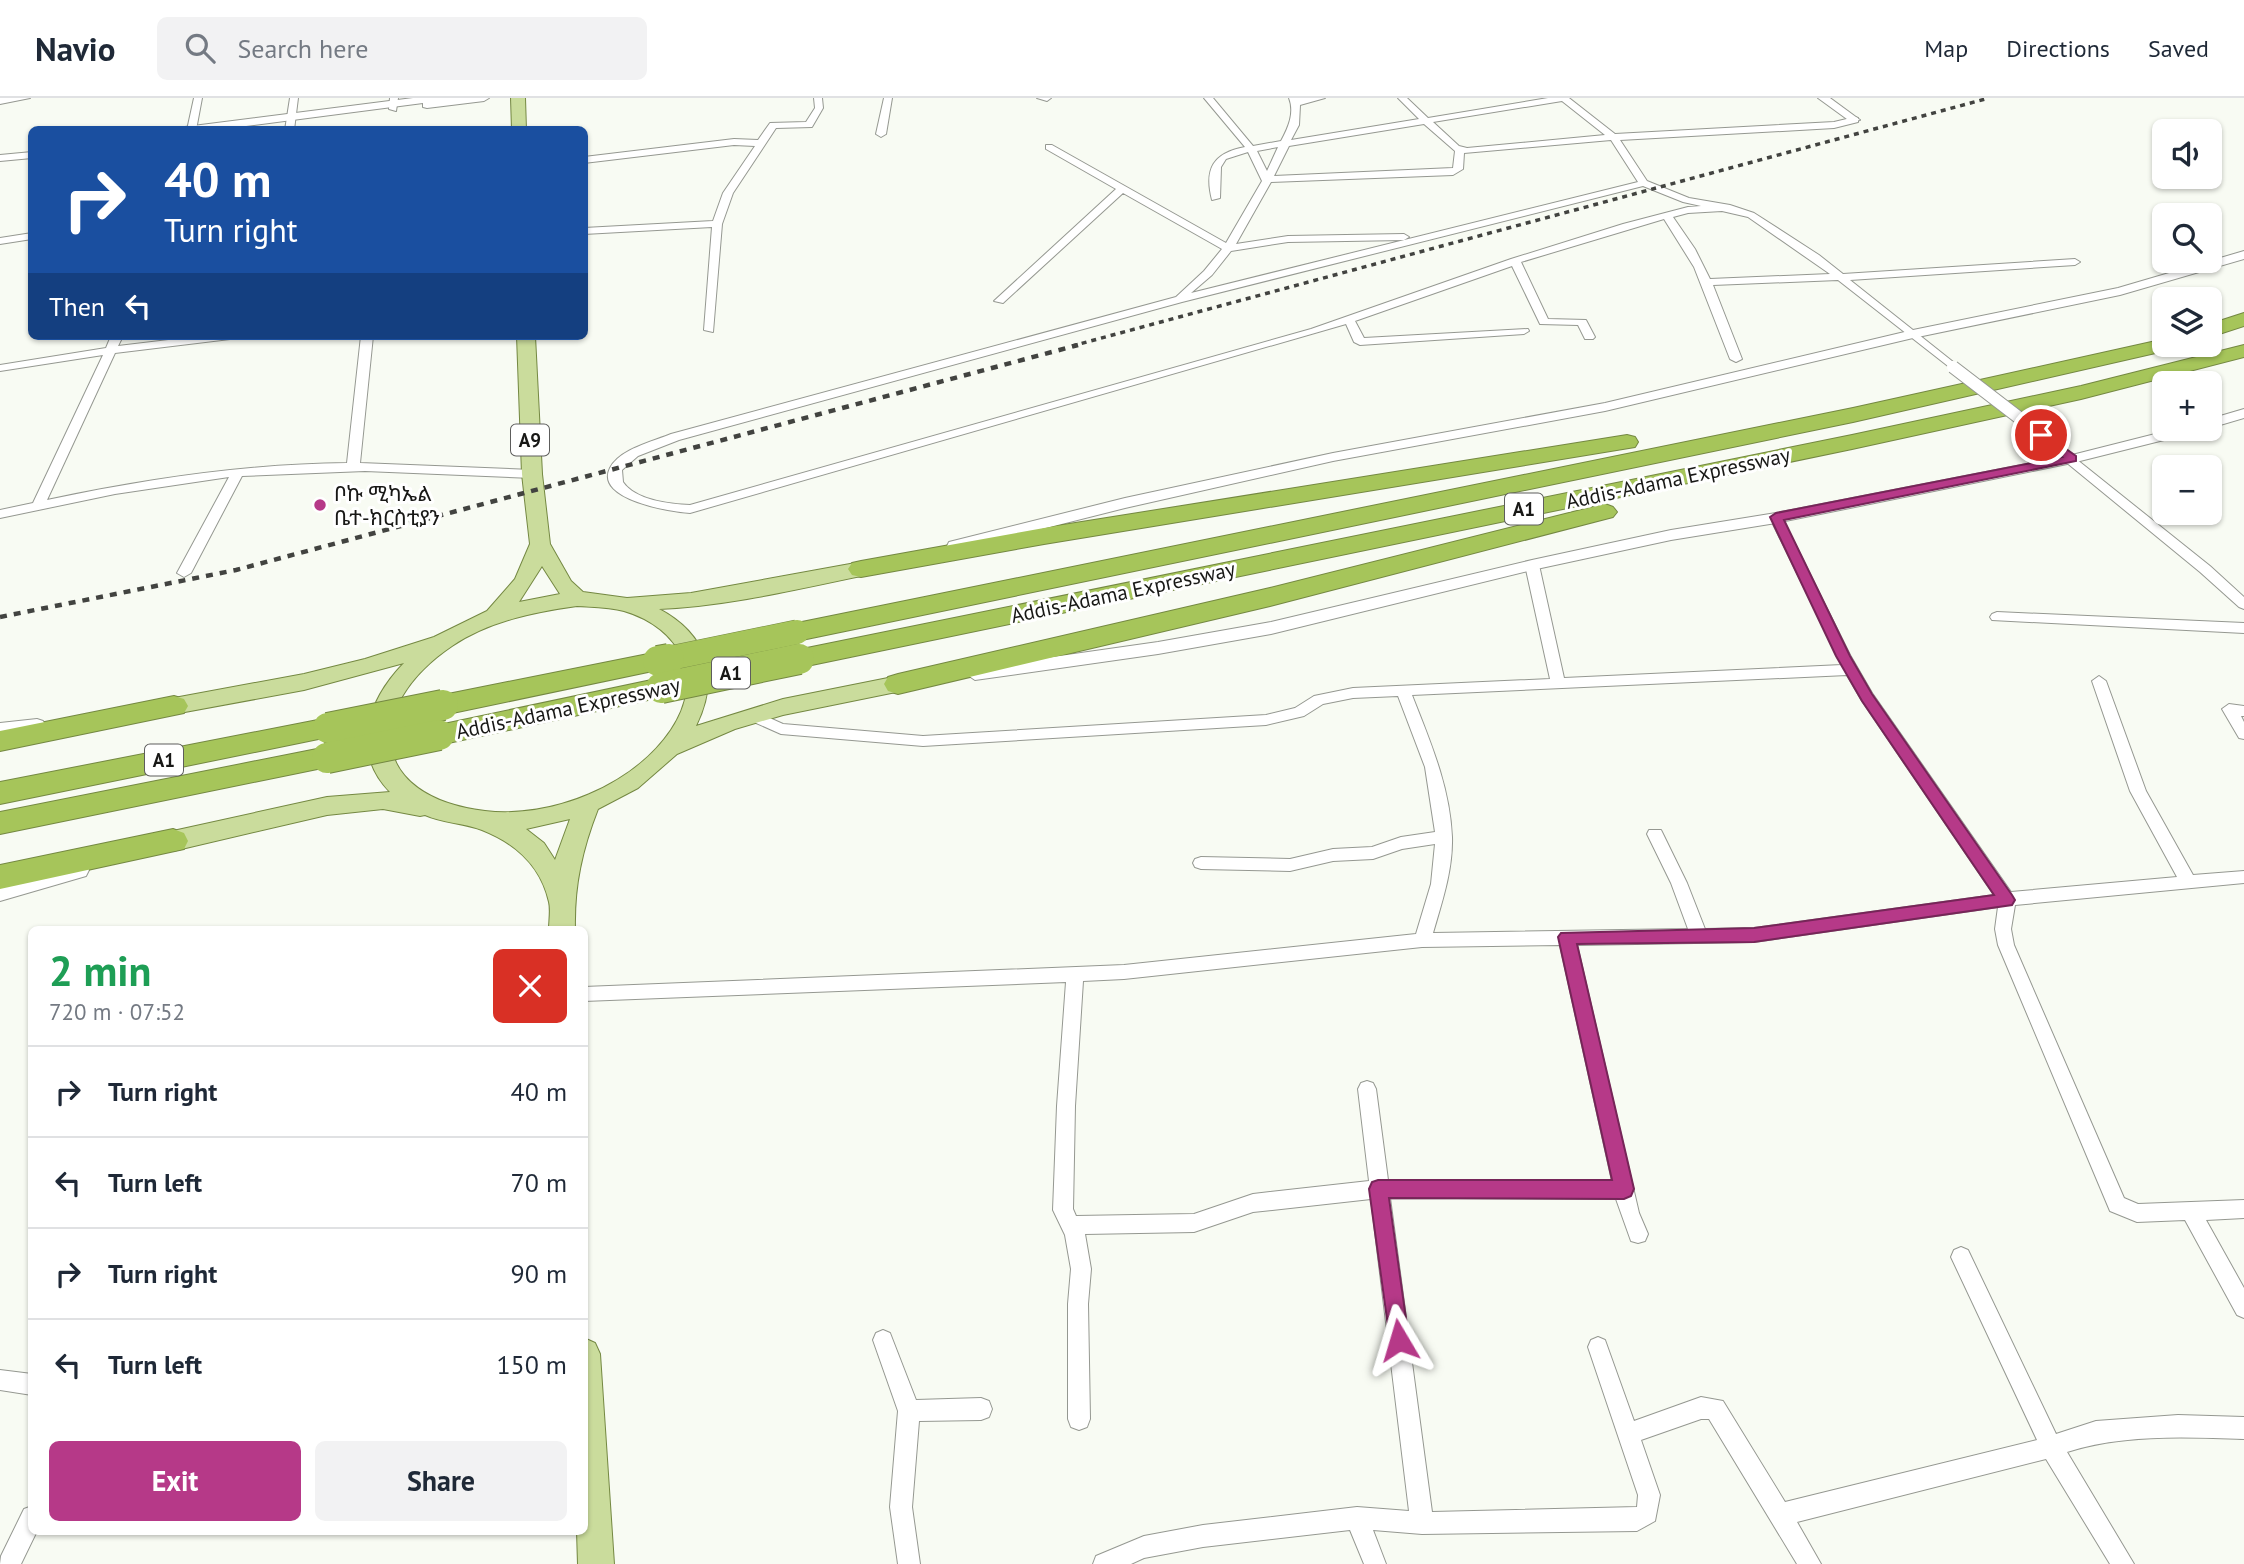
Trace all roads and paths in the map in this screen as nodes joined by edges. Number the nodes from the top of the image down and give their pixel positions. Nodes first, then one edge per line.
1 (26, 98) edge
2 (198, 98) edge
3 (295, 98) edge
4 (439, 98) edge
5 (484, 98) edge
6 (518, 98) edge
7 (818, 98) edge
8 (888, 98) edge
9 (1041, 98) edge
10 (1047, 98) edge
11 (1208, 98) edge
12 (1321, 98) edge
13 (1402, 98) edge
14 (1564, 98) edge
15 (1824, 98) edge
16 (1294, 100) edge
17 (0, 101) edge
18 (394, 104) edge
19 (1424, 119) junction
20 (1855, 120) joint
21 (291, 122) edge
22 (192, 126) edge
23 (234, 126) edge
24 (262, 126) edge
25 (519, 126) edge
26 (881, 134) dead end
27 (1614, 138) junction
28 (1288, 142) junction
29 (759, 143) junction
30 (1049, 147) dead end
31 (28, 148) edge
32 (1251, 149) junction
33 (1460, 150) junction
34 (0, 152) edge
35 (28, 155) edge
36 (0, 158) edge
37 (588, 160) edge
38 (1266, 179) junction
39 (1644, 183) junction
40 (1122, 188) junction
41 (1215, 198) dead end
42 (1730, 208) junction
43 (1667, 216) junction
44 (717, 224) junction
45 (588, 231) edge
46 (1431, 236) junction
47 (28, 237) edge
48 (0, 241) edge
49 (1228, 248) junction
50 (2244, 255) edge
51 (1515, 261) junction
52 (2075, 262) dead end
53 (1841, 277) junction
54 (1707, 282) junction
55 (1178, 300) junction
56 (999, 301) dead end
57 (1349, 319) junction
58 (2244, 319) edge
59 (2222, 327) edge
60 (709, 330) dead end
61 (1524, 331) dead end
62 (1913, 334) junction
63 (1589, 337) dead end
64 (116, 340) edge
65 (196, 340) edge
66 (367, 340) edge
67 (526, 340) edge
68 (2152, 348) edge
69 (112, 350) junction
70 (2244, 351) edge
71 (1736, 359) dead end
72 (0, 368) edge
73 (2244, 413) edge
74 (2222, 420) edge
75 (1825, 421) junction
76 (2152, 439) edge
77 (1852, 442) junction
78 (2071, 459) junction
79 (353, 468) junction
80 (238, 473) junction
81 (532, 474) junction
82 (37, 505) junction
83 (0, 514) edge
84 (1776, 517) junction
85 (540, 544) junction
86 (1532, 565) junction
87 (861, 569) junction
88 (184, 573) dead end
89 (577, 599) junction
90 (620, 603) junction
91 (2244, 604) edge
92 (495, 615) junction
93 (1997, 617) dead end
94 (2244, 628) edge
95 (460, 631) junction
96 (799, 645) junction
97 (1851, 670) junction
98 (659, 674) junction
99 (2099, 681) dead end
100 (1558, 682) junction
101 (898, 684) junction
102 (1403, 690) junction
103 (174, 706) junction
104 (2244, 710) edge
105 (752, 715) junction
106 (0, 730) edge
107 (2244, 734) edge
108 (0, 741) edge
109 (667, 750) junction
110 (0, 793) edge
111 (589, 803) junction
112 (429, 809) junction
113 (485, 821) junction
114 (0, 823) edge
115 (1655, 834) dead end
116 (1444, 836) junction
117 (173, 841) junction
118 (1201, 863) dead end
119 (0, 877) edge
120 (2244, 877) edge
121 (2188, 882) junction
122 (0, 894) edge
123 (560, 899) junction
124 (2007, 900) junction
125 (562, 926) edge
126 (1699, 935) junction
127 (1567, 937) junction
128 (1422, 940) junction
129 (1076, 974) junction
130 (588, 994) edge
131 (1367, 1089) dead end
132 (1378, 1189) junction
133 (1624, 1189) junction
134 (2244, 1209) edge
135 (2190, 1210) junction
136 (1071, 1225) junction
137 (1638, 1234) dead end
138 (1961, 1257) dead end
139 (2244, 1308) edge
140 (883, 1340) dead end
141 (1598, 1348) dead end
142 (0, 1380) edge
143 (28, 1384) edge
144 (981, 1409) dead end
145 (909, 1410) junction
146 (1079, 1419) dead end
147 (2244, 1428) edge
148 (1629, 1434) junction
149 (588, 1442) edge
150 (2051, 1447) junction
151 (1779, 1515) junction
152 (1357, 1518) junction
153 (1422, 1523) junction
154 (28, 1525) edge
155 (9, 1564) edge
156 (596, 1564) edge
157 (909, 1564) edge
158 (1104, 1564) edge
159 (1375, 1564) edge
160 (1810, 1564) edge
161 (2123, 1564) edge

1 - 17 street
2 - 22 street
3 - 21 street
4 - 18 street
5 - 18 street
6 - 25 main road
7 - 29 street
8 - 26 street
9 - 10 street
11 - 32 street
12 - 16 street
13 - 19 street
14 - 19 street
14 - 27 street
15 - 20 street
16 - 28 street
18 - 21 street
19 - 28 street
19 - 33 street
20 - 27 street
21 - 23 street
21 - 24 street
27 - 33 street
27 - 39 street
28 - 32 street
28 - 38 street
29 - 37 street
29 - 44 street
30 - 40 street
31 - 34 street
32 - 38 street
32 - 41 street
33 - 38 street
35 - 36 street
38 - 49 street
39 - 42 street
39 - 46 street
40 - 49 street
40 - 56 street
42 - 43 street
42 - 53 street
43 - 51 street
43 - 54 street
44 - 45 street
44 - 60 street
46 - 49 street
46 - 55 street
47 - 48 street
49 - 55 street
50 - 62 street
51 - 57 street
51 - 63 street
52 - 53 street
53 - 54 street
53 - 62 street
54 - 71 street
55 - 57 street
57 - 61 street
58 - 59 highway
62 - 78 street, bridge
62 - 87 street
64 - 69 street
65 - 69 street
66 - 79 street
67 - 81 main road, A9
68 - 75 highway, Addis-Adama Expressway / A1
69 - 72 street
69 - 82 street
70 - 77 highway, Addis-Adama Expressway / A1
73 - 74 street
75 - 87 highway
75 - 96 highway, Addis-Adama Expressway / A1
76 - 78 street
77 - 96 highway, Addis-Adama Expressway / A1
77 - 101 highway
78 - 84 street
78 - 91 street
79 - 80 street
79 - 81 street
80 - 82 street
80 - 88 street
81 - 85 main road, A9
82 - 83 street
84 - 86 street
84 - 97 street
85 - 89 main road, A9
85 - 92 main road, A9
86 - 100 street
86 - 101 street
87 - 90 main road
89 - 90 main road
89 - 92 main road
90 - 109 main road
92 - 95 main road
93 - 94 street
95 - 103 main road
95 - 112 main road
96 - 98 highway, Addis-Adama Expressway / A1, bridge
97 - 100 street
97 - 124 street
98 - 110 highway, Addis-Adama Expressway / A1, bridge
98 - 114 highway, Addis-Adama Expressway / A1, bridge
99 - 121 street
100 - 102 street
101 - 105 main road
102 - 105 street
102 - 116 street
103 - 106 street
103 - 108 highway
104 - 107 street
105 - 109 main road
109 - 111 main road
111 - 113 main road
111 - 123 main road
112 - 113 main road
112 - 117 main road
113 - 123 main road
115 - 126 street
116 - 118 street
116 - 128 street
117 - 119 highway
117 - 122 street
120 - 121 street
121 - 124 street
123 - 125 main road
124 - 126 street
124 - 135 street
126 - 127 street
127 - 128 street
127 - 133 street
128 - 129 street
129 - 130 street
129 - 136 street
131 - 132 street
132 - 133 street
132 - 136 street
132 - 153 street
133 - 137 street
134 - 135 street
135 - 139 street
136 - 146 street
138 - 150 street
140 - 145 street
141 - 148 street
142 - 143 street
144 - 145 street
145 - 157 street
147 - 150 street
148 - 151 street
148 - 153 street
149 - 156 main road
150 - 151 street
150 - 161 street
151 - 160 street
152 - 153 street
152 - 158 street
152 - 159 street
154 - 155 street

